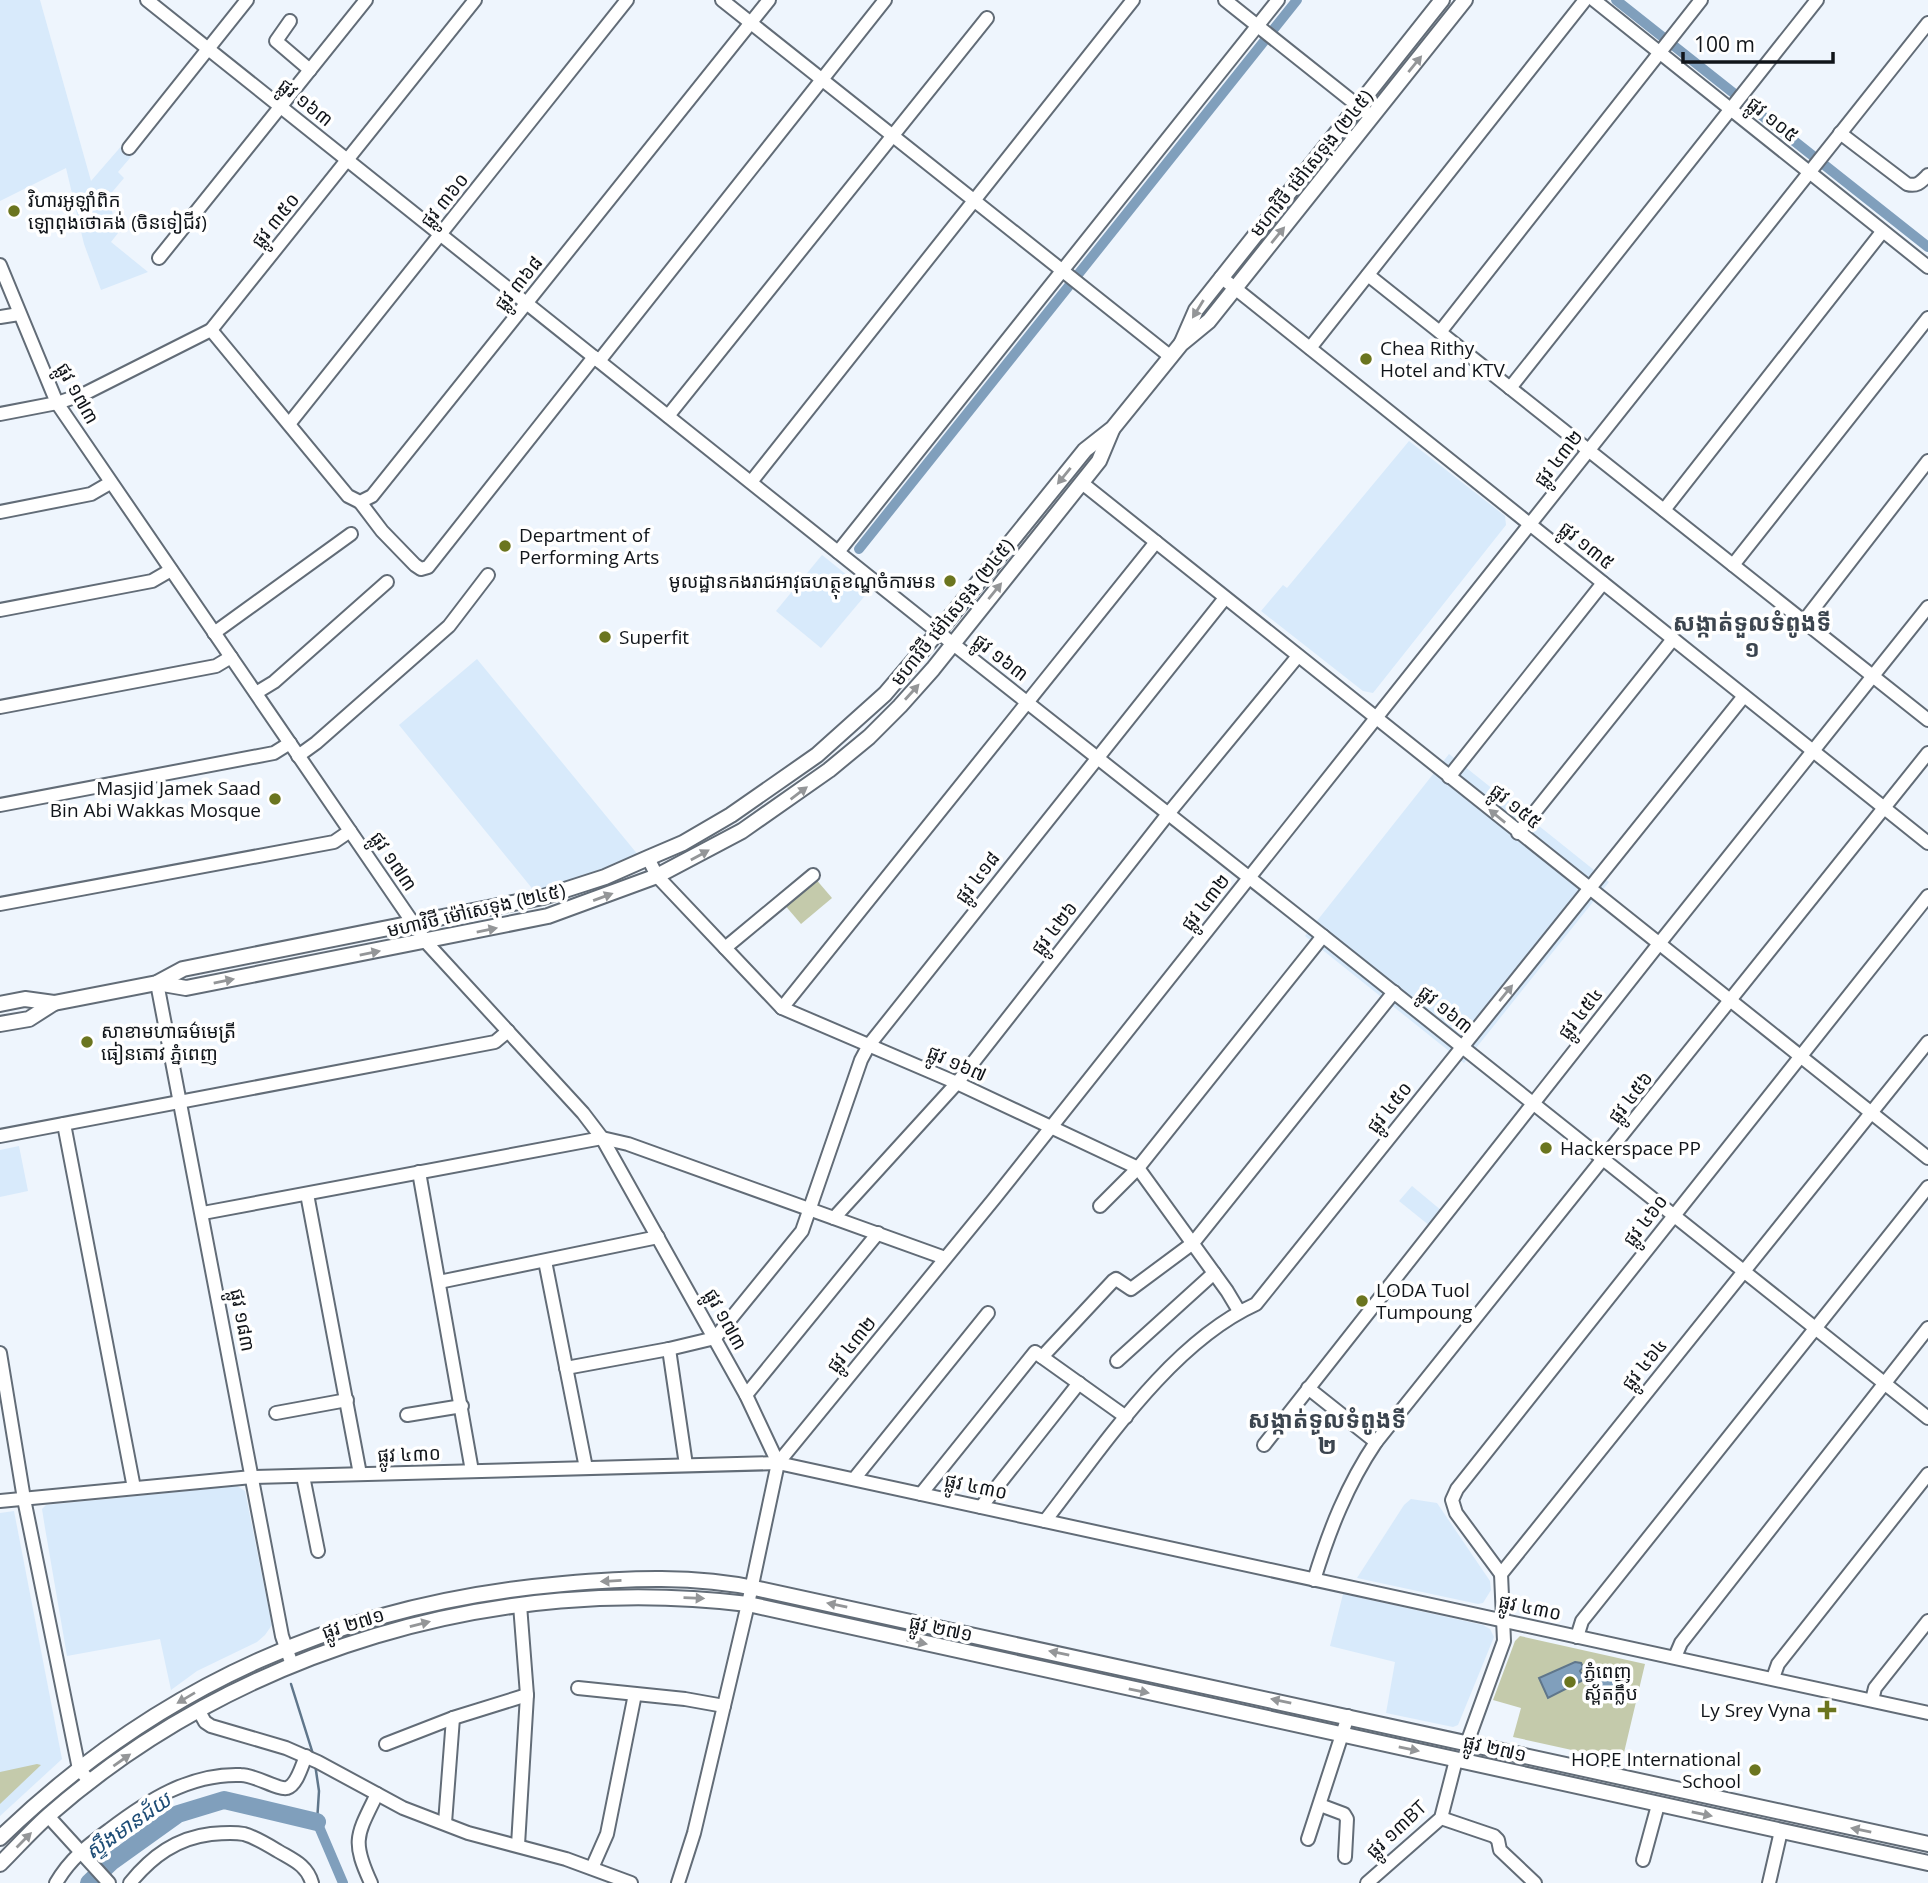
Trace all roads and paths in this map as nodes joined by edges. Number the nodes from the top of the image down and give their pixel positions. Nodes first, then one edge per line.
1 (147, 0) edge
2 (247, 0) edge
3 (366, 0) edge
4 (475, 0) edge
5 (628, 0) edge
6 (722, 0) edge
7 (769, 0) edge
8 (885, 0) edge
9 (1133, 0) edge
10 (1225, 0) edge
11 (1278, 0) edge
12 (1442, 0) edge
13 (1465, 0) edge
14 (1585, 0) edge
15 (1594, 0) edge
16 (1701, 0) edge
17 (1817, 0) edge
18 (987, 18) dead end
19 (290, 21) dead end
20 (751, 23) junction
21 (1928, 23) edge
22 (1265, 32) junction
23 (208, 49) junction
24 (1662, 50) junction
25 (310, 70) junction
26 (822, 80) junction
27 (1358, 106) junction
28 (1733, 106) junction
29 (281, 107) junction
30 (1372, 117) junction
31 (1840, 133) junction
32 (892, 136) junction
33 (129, 148) dead end
34 (347, 160) junction
35 (1811, 170) junction
36 (1928, 175) edge
37 (974, 201) junction
38 (1882, 232) junction
39 (441, 234) junction
40 (159, 258) dead end
41 (0, 265) edge
42 (1928, 267) edge
43 (1368, 275) junction
44 (1221, 277) junction
45 (1071, 278) junction
46 (1235, 289) junction
47 (527, 303) junction
48 (19, 314) junction
49 (0, 317) edge
50 (1928, 318) edge
51 (211, 330) junction
52 (1440, 332) junction
53 (1181, 344) junction
54 (1310, 348) junction
55 (1171, 356) junction
56 (597, 359) junction
57 (1510, 388) junction
58 (57, 403) junction
59 (0, 414) edge
60 (668, 416) junction
61 (289, 424) junction
62 (1113, 428) junction
63 (1589, 450) junction
64 (1928, 461) edge
65 (751, 482) junction
66 (1082, 482) junction
67 (110, 483) junction
68 (360, 502) junction
69 (1664, 510) junction
70 (0, 512) edge
71 (1530, 524) junction
72 (351, 534) dead end
73 (1156, 542) junction
74 (838, 552) junction
75 (1733, 565) junction
76 (171, 570) junction
77 (488, 575) dead end
78 (387, 582) dead end
79 (1603, 583) junction
80 (1225, 598) junction
81 (1928, 607) edge
82 (0, 610) edge
83 (1804, 621) junction
84 (938, 632) junction
85 (214, 633) junction
86 (1673, 639) junction
87 (953, 644) junction
88 (1298, 656) junction
89 (231, 657) junction
90 (1873, 677) junction
91 (256, 693) junction
92 (1744, 696) junction
93 (1027, 702) junction
94 (0, 707) edge
95 (1376, 718) junction
96 (1928, 720) edge
97 (855, 722) junction
98 (869, 737) junction
99 (290, 743) junction
100 (1814, 751) junction
101 (1928, 753) edge
102 (298, 755) junction
103 (1097, 757) junction
104 (1449, 777) junction
105 (0, 806) edge
106 (1885, 808) junction
107 (1168, 814) junction
108 (350, 831) junction
109 (1518, 833) junction
110 (1928, 842) edge
111 (648, 858) junction
112 (813, 875) dead end
113 (657, 876) junction
114 (1249, 877) junction
115 (1589, 890) junction
116 (1928, 896) edge
117 (0, 904) edge
118 (414, 924) junction
119 (1323, 936) junction
120 (426, 942) junction
121 (311, 944) junction
122 (1658, 944) junction
123 (725, 948) junction
124 (315, 963) junction
125 (157, 983) junction
126 (1394, 992) junction
127 (1730, 1001) junction
128 (54, 1003) junction
129 (0, 1004) edge
130 (782, 1008) junction
131 (0, 1024) edge
132 (508, 1031) junction
133 (1928, 1042) edge
134 (869, 1045) junction
135 (1463, 1046) junction
136 (1800, 1057) junction
137 (957, 1083) junction
138 (181, 1101) junction
139 (1534, 1103) junction
140 (1871, 1113) junction
141 (64, 1124) junction
142 (1050, 1128) junction
143 (0, 1136) edge
144 (602, 1138) junction
145 (1928, 1158) edge
146 (1604, 1160) junction
147 (1138, 1168) junction
148 (419, 1172) junction
149 (1928, 1187) edge
150 (307, 1194) junction
151 (1100, 1206) dead end
152 (811, 1209) junction
153 (203, 1213) junction
154 (1673, 1214) junction
155 (834, 1218) junction
156 (878, 1233) junction
157 (658, 1237) junction
158 (1193, 1243) junction
159 (945, 1258) junction
160 (545, 1261) junction
161 (1744, 1271) junction
162 (1214, 1273) junction
163 (439, 1282) junction
164 (1240, 1311) junction
165 (988, 1313) dead end
166 (1815, 1328) junction
167 (1928, 1328) edge
168 (715, 1338) junction
169 (669, 1349) junction
170 (0, 1353) edge
171 (1038, 1355) junction
172 (1117, 1361) dead end
173 (566, 1368) junction
174 (1079, 1383) junction
175 (1884, 1383) junction
176 (1308, 1388) junction
177 (746, 1395) junction
178 (347, 1400) junction
179 (462, 1406) junction
180 (276, 1413) dead end
181 (407, 1415) dead end
182 (1126, 1417) junction
183 (1928, 1418) edge
184 (1376, 1442) junction
185 (1264, 1445) dead end
186 (778, 1463) junction
187 (686, 1465) junction
188 (586, 1468) junction
189 (472, 1471) junction
190 (360, 1474) junction
191 (1928, 1474) edge
192 (303, 1476) junction
193 (252, 1477) junction
194 (855, 1479) junction
195 (134, 1488) junction
196 (922, 1494) junction
197 (24, 1499) junction
198 (0, 1501) edge
199 (981, 1507) junction
200 (1045, 1521) junction
201 (318, 1551) dead end
202 (1501, 1574) junction
203 (1314, 1580) junction
204 (752, 1587) junction
205 (748, 1604) junction
206 (520, 1605) junction
207 (1504, 1620) junction
208 (1928, 1621) edge
209 (1577, 1637) junction
210 (286, 1647) junction
211 (1675, 1657) junction
212 (293, 1664) junction
213 (1773, 1678) junction
214 (578, 1688) dead end
215 (635, 1694) junction
216 (527, 1695) junction
217 (1872, 1700) junction
218 (724, 1706) junction
219 (199, 1711) junction
220 (1928, 1713) edge
221 (1348, 1716) junction
222 (453, 1718) junction
223 (1342, 1735) junction
224 (1467, 1743) junction
225 (386, 1744) dead end
226 (311, 1759) junction
227 (1456, 1759) junction
228 (79, 1769) junction
229 (90, 1783) junction
230 (377, 1794) junction
231 (1320, 1805) junction
232 (1658, 1805) junction
233 (48, 1816) junction
234 (1441, 1818) junction
235 (445, 1823) junction
236 (1781, 1831) junction
237 (0, 1838) edge
238 (1308, 1839) dead end
239 (1928, 1844) edge
240 (518, 1845) junction
241 (82, 1854) junction
242 (1345, 1857) dead end
243 (1643, 1860) dead end
244 (1928, 1863) edge
245 (0, 1864) edge
246 (593, 1868) junction
247 (1531, 1881) edge
248 (56, 1883) edge
249 (110, 1883) edge
250 (130, 1883) edge
251 (312, 1883) edge
252 (371, 1883) edge
253 (631, 1883) edge
254 (678, 1883) edge
255 (1367, 1883) edge
256 (1769, 1883) edge

1 - 23 street, ផ្លូវ ១៦៣
2 - 23 street
3 - 25 street
4 - 34 street, ផ្លូវ ៣៥០
5 - 39 street, ផ្លូវ ៣៦០
6 - 20 street
7 - 20 street, ផ្លូវ ៣៦៨
8 - 26 street
9 - 37 street
10 - 22 street
11 - 22 street
12 - 27 main road, មហាវិថី ម៉ៅសេទុង (២៤៥)
30 -> 13 main road, មហាវិថី ម៉ៅសេទុង (២៤៥)
14 - 43 street
15 - 24 street, ផ្លូវ ១០៥
16 - 24 street
17 - 28 street
18 - 32 street
19 - 25 street
20 - 26 street
20 - 47 street, ផ្លូវ ៣៦៨
21 - 31 street, ផ្លូវ ៤៣២
22 - 27 street
22 - 45 street
23 - 29 street, ផ្លូវ ១៦៣
23 - 33 street
24 - 28 street, ផ្លូវ ១០៥
24 - 52 street
25 - 29 street
26 - 32 street
26 - 56 street
27 - 30 street
27 - 44 main road, មហាវិថី ម៉ៅសេទុង (២៤៥)
28 - 35 street, ផ្លូវ ១០៥
28 - 57 street
29 - 34 street, ផ្លូវ ១៦៣
29 - 40 street
46 -> 30 main road, មហាវិថី ម៉ៅសេទុង (២៤៥)
31 - 35 street, ផ្លូវ ៤៣២
31 - 36 street
32 - 37 street
32 - 60 street
34 - 39 street, ផ្លូវ ១៦៣
34 - 51 street, ផ្លូវ ៣៥០
35 - 38 street, ផ្លូវ ១០៥
35 - 63 street, ផ្លូវ ៤៣២
37 - 45 street
37 - 65 street
38 - 42 street, ផ្លូវ ១០៥
38 - 69 street
39 - 47 street, ផ្លូវ ១៦៣
39 - 61 street, ផ្លូវ ៣៦០
41 - 48 street, ផ្លូវ ១៧៣
43 - 52 street
43 - 54 street
44 - 46 street, ផ្លូវ ១៣៥
44 -> 53 main road, មហាវិថី ម៉ៅសេទុង (២៤៥)
45 - 55 street
45 - 74 street
46 - 53 main road, មហាវិថី ម៉ៅសេទុង (២៤៥)
46 - 54 street, ផ្លូវ ១៣៥
47 - 56 street, ផ្លូវ ១៦៣
47 - 68 street, ផ្លូវ ៣៦៨
48 - 49 street
48 - 58 street, ផ្លូវ ១៧៣
50 - 75 street
51 - 58 street, ផ្លូវ ៣៥០
51 - 61 street
52 - 57 street
53 - 55 main road, មហាវិថី ម៉ៅសេទុង (២៤៥)
54 - 71 street, ផ្លូវ ១៣៥
55 - 62 main road, មហាវិថី ម៉ៅសេទុង (២៤៥)
56 - 60 street, ផ្លូវ ១៦៣
56 - 68 street
57 - 63 street
58 - 59 street, ផ្លូវ ៣៥០
58 - 67 street, ផ្លូវ ១៧៣
60 - 65 street, ផ្លូវ ១៦៣
61 - 68 street
62 - 66 main road, មហាវិថី ម៉ៅសេទុង (២៤៥)
62 -> 84 main road, មហាវិថី ម៉ៅសេទុង (២៤៥)
63 - 69 street
63 - 71 street, ផ្លូវ ៤៣២
64 - 83 street
65 - 74 street, ផ្លូវ ១៦៣
66 - 73 street, ផ្លូវ ១៥៥
87 -> 66 main road, មហាវិថី ម៉ៅសេទុង (២៤៥)
67 - 70 street
67 - 76 street, ផ្លូវ ១៧៣
69 - 75 street
71 - 79 street, ផ្លូវ ១៣៥
71 - 95 street, ផ្លូវ ៤៣២
72 - 85 street
73 - 80 street, ផ្លូវ ១៥៥
73 - 93 street
74 - 84 street, ផ្លូវ ១៦៣
75 - 83 street
76 - 82 street
76 - 85 street, ផ្លូវ ១៧៣
77 - 102 street
78 - 91 street
79 - 86 street, ផ្លូវ ១៣៥
79 - 104 street
80 - 88 street, ផ្លូវ ១៥៥
80 - 103 street, ផ្លូវ ៤១៨
81 - 90 street, ផ្លូវ ៤៥៤
83 - 90 street
84 - 87 street, ផ្លូវ ១៦៣
84 - 97 main road, មហាវិថី ម៉ៅសេទុង (២៤៥)
85 - 89 street, ផ្លូវ ១៧៣
86 - 92 street, ផ្លូវ ១៣៥
86 - 109 street
87 - 93 street, ផ្លូវ ១៦៣
98 -> 87 main road, មហាវិថី ម៉ៅសេទុង (២៤៥)
88 - 95 street, ផ្លូវ ១៥៥
88 - 107 street, ផ្លូវ ៤២៦
89 - 91 street, ផ្លូវ ១៧៣
89 - 94 street
90 - 96 street
90 - 100 street, ផ្លូវ ៤៥៤
91 - 99 street, ផ្លូវ ១៧៣
92 - 100 street, ផ្លូវ ១៣៥
92 - 115 street, ផ្លូវ ៤៥០
93 - 103 street, ផ្លូវ ១៦៣
93 - 130 street
95 - 104 street, ផ្លូវ ១៥៥
95 - 114 street, ផ្លូវ ៤៣២
97 - 98 main road
97 - 111 main road, មហាវិថី ម៉ៅសេទុង (២៤៥)
113 -> 98 main road, មហាវិថី ម៉ៅសេទុង (២៤៥)
99 - 102 street, ផ្លូវ ១៧៣
99 - 105 street
100 - 106 street, ផ្លូវ ១៣៥
100 - 122 street, ផ្លូវ ៤៥៤
101 - 106 street, ផ្លូវ ៤៥៦
102 - 108 street, ផ្លូវ ១៧៣
103 - 107 street, ផ្លូវ ១៦៣
103 - 134 street, ផ្លូវ ៤១៨
109 -> 104 street, ផ្លូវ ១៥៥
106 - 110 street, ផ្លូវ ១៣៥
106 - 127 street, ផ្លូវ ៤៥៦
107 - 114 street, ផ្លូវ ១៦៣
107 - 137 street, ផ្លូវ ៤២៦
108 - 117 street
108 - 118 street, ផ្លូវ ១៧៣
109 - 115 street, ផ្លូវ ១៥៥
111 - 113 street, ផ្លូវ ១៦៧
111 - 118 main road, មហាវិថី ម៉ៅសេទុង (២៤៥)
112 - 123 street
120 -> 113 main road, មហាវិថី ម៉ៅសេទុង (២៤៥)
113 - 123 street, ផ្លូវ ១៦៧
114 - 119 street, ផ្លូវ ១៦៣
114 - 142 street, ផ្លូវ ៤៣២
115 - 122 street, ផ្លូវ ១៥៥
135 -> 115 street, ផ្លូវ ៤៥០
116 - 136 street, ផ្លូវ ៤៦០
118 - 120 street, ផ្លូវ ១៧៣
118 - 121 main road, មហាវិថី ម៉ៅសេទុង (២៤៥)
119 - 126 street, ផ្លូវ ១៦៣
119 - 147 street
124 -> 120 main road, មហាវិថី ម៉ៅសេទុង (២៤៥)
120 - 132 street, ផ្លូវ ១៧៣
121 - 124 main road
121 - 125 main road, មហាវិថី ម៉ៅសេទុង (២៤៥)
122 - 127 street, ផ្លូវ ១៥៥
122 - 139 street, ផ្លូវ ៤៥៤
123 - 130 street, ផ្លូវ ១៦៧
125 -> 124 main road, មហាវិថី ម៉ៅសេទុង (២៤៥)
125 - 128 main road, មហាវិថី ម៉ៅសេទុង (២៤៥)
125 - 138 street, ផ្លូវ ១៨៣
126 - 135 street, ផ្លូវ ១៦៣
126 - 158 street
127 - 136 street, ផ្លូវ ១៥៥
127 - 146 street, ផ្លូវ ៤៥៦
128 - 129 main road, មហាវិថី ម៉ៅសេទុង (២៤៥)
128 - 131 main road, មហាវិថី ម៉ៅសេទុង (២៤៥)
130 - 134 street, ផ្លូវ ១៦៧
132 - 138 street
132 - 144 street, ផ្លូវ ១៧៣
133 - 140 street, ផ្លូវ ៤៦៤
134 - 137 street, ផ្លូវ ១៦៧
134 - 152 street, ផ្លូវ ៤១៨
135 - 139 street, ផ្លូវ ១៦៣
135 - 164 street, ផ្លូវ ៤៥០
136 - 140 street, ផ្លូវ ១៥៥
136 - 154 street, ផ្លូវ ៤៦០
137 - 142 street, ផ្លូវ ១៦៧
137 - 155 street, ផ្លូវ ៤២៦
138 - 141 street
138 - 153 street, ផ្លូវ ១៨៣
139 - 146 street, ផ្លូវ ១៦៣
139 - 176 street, ផ្លូវ ៤៥៤
140 - 145 street, ផ្លូវ ១៥៥
140 - 161 street, ផ្លូវ ៤៦៤
141 - 143 street
141 - 195 street
142 - 147 street, ផ្លូវ ១៦៧
142 - 159 street, ផ្លូវ ៤៣២
144 - 148 street
144 - 152 street
144 - 157 street, ផ្លូវ ១៧៣
146 - 154 street, ផ្លូវ ១៦៣
146 - 184 street, ផ្លូវ ៤៥៦
147 - 151 street
147 - 158 street, ផ្លូវ ១៦៧
148 - 150 street
148 - 163 street
149 - 166 street
150 - 153 street
150 - 178 street
152 - 155 street
152 - 168 street, ផ្លូវ ៤១៨
153 - 193 street, ផ្លូវ ១៨៣
154 - 161 street, ផ្លូវ ១៦៣
154 - 202 street, ផ្លូវ ៤៦០
155 - 156 street
156 - 159 street
156 - 177 street
157 - 160 street
157 - 168 street, ផ្លូវ ១៧៣
158 - 162 street, ផ្លូវ ១៦៧
158 - 171 street
159 - 186 street, ផ្លូវ ៤៣២
160 - 163 street
160 - 173 street
161 - 166 street, ផ្លូវ ១៦៣
161 - 202 street, ផ្លូវ ៤៦៤
162 - 164 street, ផ្លូវ ១៦៧
162 - 172 street
163 - 179 street
164 - 182 street, ផ្លូវ ៤៥០
165 - 194 street
166 - 175 street, ផ្លូវ ១៦៣
166 - 209 street
167 - 175 street
168 - 169 street
168 - 177 street, ផ្លូវ ១៧៣
169 - 173 street
169 - 187 street
170 - 197 street
171 - 174 street
171 - 196 street
173 - 188 street
174 - 182 street
174 - 199 street
175 - 183 street, ផ្លូវ ១៦៣
175 - 211 street
176 - 184 street
176 - 185 street, ផ្លូវ ៤៥៤
177 - 186 street, ផ្លូវ ១៧៣
178 - 180 street
178 - 190 street
179 - 181 street
179 - 189 street
182 - 200 street, ផ្លូវ ៤៥០
184 - 203 street, ផ្លូវ ៤៥៦
186 - 187 street, ផ្លូវ ៤៣០
186 - 194 street, ផ្លូវ ៤៣០
186 - 204 street, ផ្លូវ ៤៣២
187 - 188 street, ផ្លូវ ៤៣០
188 - 189 street, ផ្លូវ ៤៣០
189 - 190 street, ផ្លូវ ៤៣០
190 - 192 street, ផ្លូវ ៤៣០
191 - 213 street
192 - 193 street, ផ្លូវ ៤៣០
192 - 201 street
193 - 195 street, ផ្លូវ ៤៣០
193 - 210 street, ផ្លូវ ១៨៣
194 - 196 street, ផ្លូវ ៤៣០
195 - 197 street, ផ្លូវ ៤៣០
196 - 199 street, ផ្លូវ ៤៣០
197 - 198 street, ផ្លូវ ៤៣០
197 - 228 street
199 - 200 street, ផ្លូវ ៤៣០
200 - 203 street, ផ្លូវ ៤៣០
202 - 207 street
203 - 207 street, ផ្លូវ ៤៣០
204 - 205 street, ផ្លូវ ៤៣២
204 -> 210 main road, ផ្លូវ ២៧១
221 -> 204 main road, ផ្លូវ ២៧១
206 -> 205 main road, ផ្លូវ ២៧១
205 - 218 street, ផ្លូវ ៤៣២
205 -> 223 main road, ផ្លូវ ២៧១
212 -> 206 main road, ផ្លូវ ២៧១
206 - 216 street
207 - 209 street, ផ្លូវ ៤៣០
207 - 224 street
208 - 217 street
209 - 211 street, ផ្លូវ ៤៣០
210 - 212 street, ផ្លូវ ១៨៣
210 -> 228 main road, ផ្លូវ ២៧១
211 - 213 street, ផ្លូវ ៤៣០
212 - 219 main road, ផ្លូវ ២៧១
213 - 217 street, ផ្លូវ ៤៣០
214 - 215 street
215 - 218 street
215 - 246 street
216 - 222 street
216 - 240 street
217 - 220 street, ផ្លូវ ៤៣០
218 - 254 street, ផ្លូវ ៤៣២
219 - 226 street
229 -> 219 main road, ផ្លូវ ២៧១
221 - 223 street
221 - 224 main road, ផ្លូវ ២៧១
222 - 225 street
222 - 235 street
223 -> 227 main road, ផ្លូវ ២៧១
223 - 231 street
239 -> 224 main road, ផ្លូវ ២៧១
226 - 230 street
226 - 241 street
227 - 232 main road, ផ្លូវ ២៧១
227 - 234 street, ផ្លូវ ១៣BT
228 - 229 street
228 - 237 main road, ផ្លូវ ២៧១
229 - 233 main road, ផ្លូវ ២៧១
230 - 235 street
230 - 252 street
231 - 238 street
231 - 242 street
232 -> 236 main road, ផ្លូវ ២៧១
232 - 243 street
233 - 241 street
245 -> 233 main road, ផ្លូវ ២៧១
234 - 247 street
234 - 255 street, ផ្លូវ ១៣BT
235 - 240 street
236 - 244 main road, ផ្លូវ ២៧១
236 - 256 street
240 - 246 street
241 - 248 street
241 - 249 street
246 - 253 street
250 - 251 street

